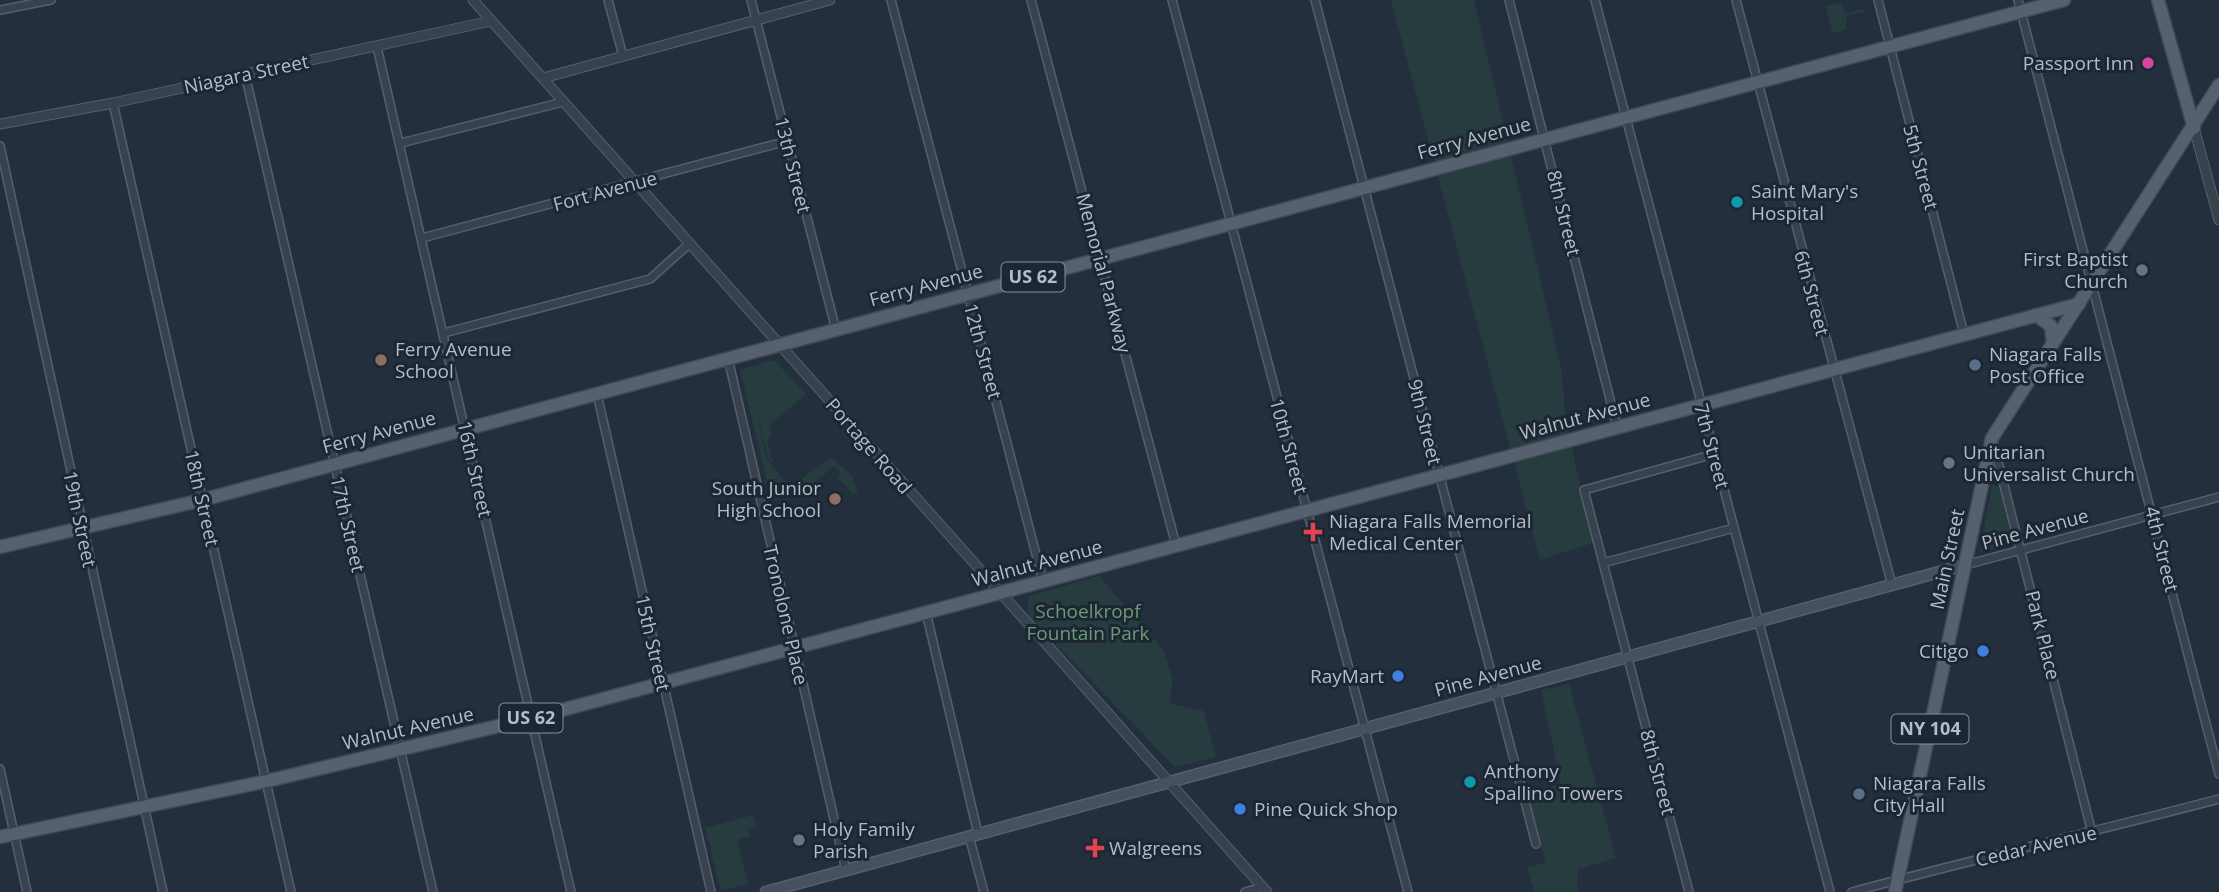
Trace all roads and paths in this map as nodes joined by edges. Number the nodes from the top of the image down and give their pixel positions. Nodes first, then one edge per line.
1 (51, 0) edge
2 (472, 0) edge
3 (608, 0) edge
4 (751, 0) edge
5 (830, 0) edge
6 (891, 0) edge
7 (1031, 0) edge
8 (1172, 0) edge
9 (1315, 0) edge
10 (1508, 0) edge
11 (1595, 0) edge
12 (1736, 0) edge
13 (1878, 0) edge
14 (2064, 0) edge
15 (2158, 0) edge
16 (2019, 6) edge
17 (0, 10) edge
18 (756, 20) junction
19 (491, 21) junction
20 (377, 47) junction
21 (1890, 47) junction
22 (623, 56) junction
23 (245, 74) junction
24 (543, 78) junction
25 (1757, 82) junction
26 (2219, 85) edge
27 (564, 102) junction
28 (113, 103) junction
29 (1626, 118) junction
30 (0, 124) edge
31 (2194, 128) junction
32 (1546, 139) junction
33 (787, 141) junction
34 (401, 143) junction
35 (0, 146) edge
36 (635, 183) junction
37 (1364, 188) junction
38 (2219, 220) edge
39 (1230, 224) junction
40 (422, 238) junction
41 (689, 244) junction
42 (1100, 259) junction
43 (2093, 283) junction
44 (968, 294) junction
45 (2079, 304) junction
46 (2036, 315) junction
47 (836, 330) junction
48 (444, 333) junction
49 (1964, 334) junction
50 (2053, 342) junction
51 (780, 345) junction
52 (728, 358) junction
53 (1832, 370) junction
54 (597, 394) junction
55 (1701, 405) junction
56 (1617, 427) junction
57 (467, 429) junction
58 (1992, 438) junction
59 (1714, 454) junction
60 (334, 464) junction
61 (1438, 475) junction
62 (2219, 498) edge
63 (202, 500) junction
64 (1306, 510) junction
65 (2154, 515) junction
66 (1734, 528) junction
67 (82, 529) junction
68 (1176, 545) junction
69 (0, 547) edge
70 (2022, 551) junction
71 (1604, 563) junction
72 (1965, 565) junction
73 (1043, 581) junction
74 (1892, 585) junction
75 (998, 593) junction
76 (926, 612) junction
77 (1761, 621) junction
78 (793, 648) junction
79 (1628, 656) junction
80 (662, 683) junction
81 (1496, 692) junction
82 (531, 718) junction
83 (1365, 728) junction
84 (400, 749) junction
85 (0, 769) edge
86 (2219, 774) edge
87 (267, 781) junction
88 (1169, 781) junction
89 (2219, 800) edge
90 (144, 805) junction
91 (2092, 833) junction
92 (14, 834) junction
93 (973, 835) junction
94 (0, 837) edge
95 (1536, 844) dead end
96 (846, 871) junction
97 (1897, 886) edge
98 (1264, 890) edge
99 (27, 892) edge
100 (163, 892) edge
101 (291, 892) edge
102 (433, 892) edge
103 (571, 892) edge
104 (711, 892) edge
105 (766, 892) edge
106 (984, 892) edge
107 (1245, 892) edge
108 (1408, 892) edge
109 (1689, 892) edge
110 (1830, 892) edge
111 (1853, 892) edge

1 - 17 street
2 - 19 street, Portage Road
3 - 22 street
4 - 18 street, 13th Street
5 - 18 street
6 - 44 street, 12th Street
7 - 42 street, Memorial Parkway
8 - 39 street, 10th Street
9 - 37 street, 9th Street
10 - 32 street, 8th Street
11 - 29 street, 7th Street
12 - 25 street, 6th Street
13 - 21 street, 5th Street
14 - 16 main road, Ferry Avenue / US 62
15 - 31 main road
16 - 21 main road, Ferry Avenue / US 62
16 - 43 street, 4th Street
18 - 22 street
18 - 33 street, 13th Street
19 - 20 street, Niagara Street
19 - 24 street, Portage Road
20 - 23 street, Niagara Street
20 - 34 street, 16th Street
21 - 25 main road, Ferry Avenue / US 62
21 - 49 street, 5th Street
22 - 24 street
23 - 28 street, Niagara Street
23 - 60 street, 17th Street
24 - 27 street, Portage Road
25 - 29 main road, Ferry Avenue / US 62
25 - 53 street, 6th Street
26 - 31 main road, Main Street / NY 104
27 - 34 street
27 - 36 street, Portage Road
28 - 30 street, Niagara Street
28 - 63 street, 18th Street
29 - 32 main road, Ferry Avenue / US 62
29 - 55 street, 7th Street
31 - 38 street
31 - 43 main road, Main Street / NY 104
32 - 37 main road, Ferry Avenue / US 62
32 - 56 street, 8th Street
33 - 36 street, Fort Avenue
33 - 47 street, 13th Street
34 - 40 street, 16th Street
35 - 67 street, 19th Street
36 - 40 street, Fort Avenue
36 - 41 street, Portage Road
37 - 39 main road, Ferry Avenue / US 62
37 - 61 street, 9th Street
39 - 42 main road, Ferry Avenue / US 62
39 - 64 street, 10th Street
40 - 48 street, 16th Street
41 - 48 street
41 - 51 street, Portage Road
42 - 44 main road, Ferry Avenue / US 62
42 - 68 street, Memorial Parkway
43 - 45 main road, Main Street / NY 104
43 - 65 street, 4th Street
44 - 47 main road, Ferry Avenue / US 62
44 - 73 street, 12th Street
45 - 46 main road, Walnut Avenue / US 62
45 - 50 main road, Main Street / NY 104
46 - 49 main road, Walnut Avenue / US 62
46 - 50 main road
47 - 51 main road, Ferry Avenue / US 62
48 - 57 street, 16th Street
49 - 53 main road, Walnut Avenue / US 62
50 - 58 main road, Main Street / NY 104
51 - 52 main road, Ferry Avenue / US 62
51 - 75 street, Portage Road
52 - 54 main road, Ferry Avenue / US 62
52 - 78 street, Tronolone Place
53 - 55 main road, Walnut Avenue / US 62
53 - 74 street, 6th Street
54 - 57 main road, Ferry Avenue / US 62
54 - 80 street, 15th Street
55 - 56 main road, Walnut Avenue / US 62
55 - 59 street, 7th Street
56 - 61 main road, Walnut Avenue / US 62
57 - 60 main road, Ferry Avenue / US 62
57 - 82 street, 16th Street
58 - 70 street, Park Place
58 - 72 main road, Main Street / NY 104
59 - 66 street, 7th Street
59 - 71 street, 8th Street
60 - 63 main road, Ferry Avenue / US 62
60 - 84 street, 17th Street
61 - 64 main road, Walnut Avenue / US 62
61 - 81 street, 9th Street
62 - 65 street, Pine Avenue
63 - 67 main road, Ferry Avenue / US 62
63 - 87 street, 18th Street
64 - 68 main road, Walnut Avenue / US 62
64 - 83 street, 10th Street
65 - 70 street, Pine Avenue
65 - 86 street, 4th Street
66 - 71 street
66 - 77 street, 7th Street
67 - 69 main road, Ferry Avenue / US 62
67 - 90 street, 19th Street
68 - 73 main road, Walnut Avenue / US 62
70 - 72 street, Pine Avenue
70 - 91 street, Park Place
71 - 79 street, 8th Street
72 - 74 main road, Pine Avenue
72 - 97 main road, Main Street / NY 104
73 - 75 main road, Walnut Avenue / US 62
74 - 77 main road, Pine Avenue
75 - 76 main road, Walnut Avenue / US 62
75 - 88 street, Portage Road
76 - 78 main road, Walnut Avenue / US 62
76 - 93 street
77 - 79 main road, Pine Avenue
77 - 110 street, 7th Street
78 - 80 main road, Walnut Avenue / US 62
78 - 96 street, Tronolone Place
79 - 81 main road, Pine Avenue
79 - 109 street, 8th Street
80 - 82 main road, Walnut Avenue / US 62
80 - 104 street, 15th Street
81 - 83 main road, Pine Avenue
81 - 95 street, 9th Street
82 - 84 main road, Walnut Avenue / US 62
82 - 103 street, 16th Street
83 - 88 main road, Pine Avenue
83 - 108 street, 10th Street
84 - 87 main road, Walnut Avenue / US 62
84 - 102 street, 17th Street
85 - 92 street
87 - 90 main road, Walnut Avenue / US 62
87 - 101 street, 18th Street
88 - 93 main road, Pine Avenue
88 - 98 street, Portage Road
89 - 91 street, Cedar Avenue
90 - 92 main road, Walnut Avenue / US 62
90 - 100 street, 19th Street
91 - 97 street, Cedar Avenue
92 - 94 main road, Walnut Avenue / US 62
92 - 99 street
93 - 96 main road, Pine Avenue
93 - 106 street
96 - 105 main road, Pine Avenue
97 - 111 street, Cedar Avenue
98 - 107 street

